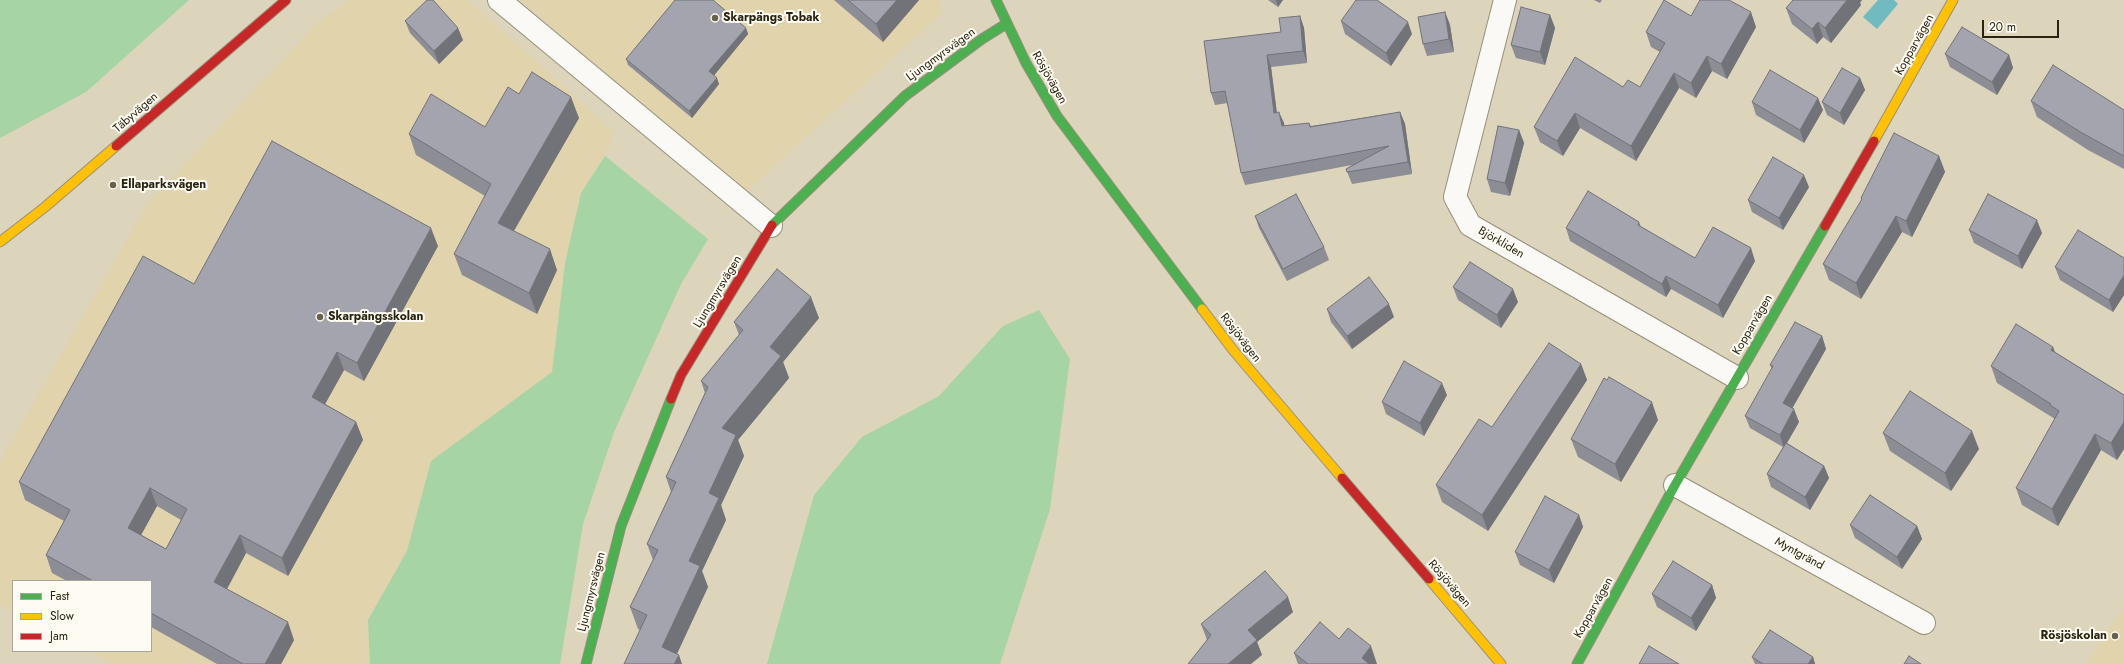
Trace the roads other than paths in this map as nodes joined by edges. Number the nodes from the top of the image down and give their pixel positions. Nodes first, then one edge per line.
1 (286, 0) edge
2 (499, 0) edge
3 (996, 0) edge
4 (1505, 0) edge
5 (1953, 0) edge
6 (1006, 24) junction
7 (771, 226) junction
8 (0, 242) edge
9 (1736, 378) junction
10 (1675, 485) junction
11 (1924, 623) dead end
12 (586, 664) edge
13 (1501, 664) edge
14 (1577, 664) edge

1 - 8 street, Täbyvägen
2 - 7 street
3 - 6 street, Rösjövägen
4 - 9 street, Björkliden
5 - 9 street, Kopparvägen
6 - 7 street, Ljungmyrsvägen
6 - 13 street, Rösjövägen
7 - 12 street, Ljungmyrsvägen
9 - 10 street, Kopparvägen
10 - 11 street, Myntgränd
10 - 14 street, Kopparvägen

